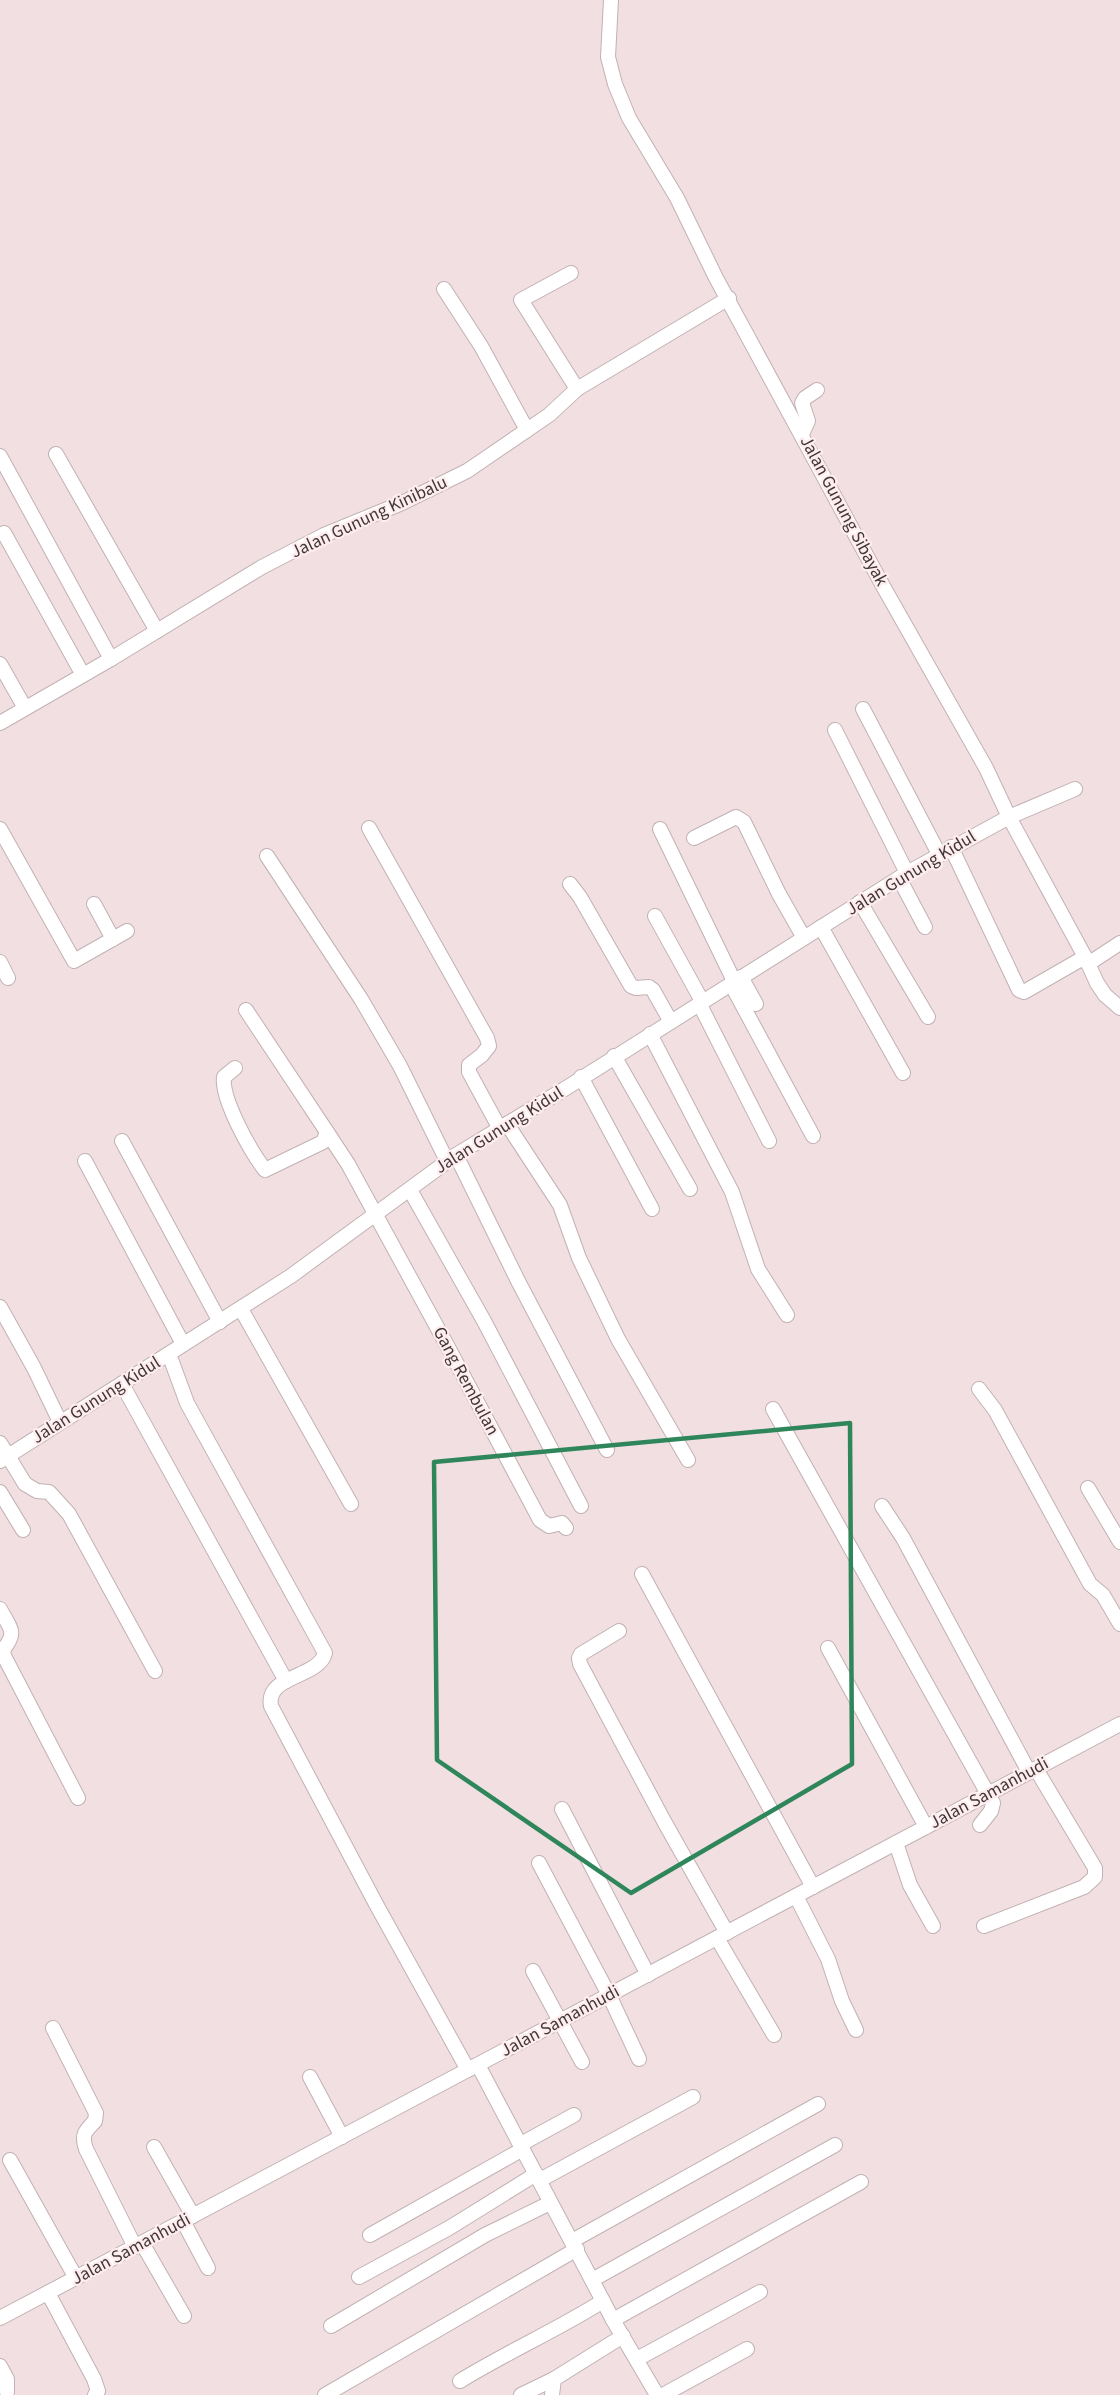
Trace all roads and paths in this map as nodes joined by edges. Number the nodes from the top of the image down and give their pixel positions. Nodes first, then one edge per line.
1 (611, 0) edge
2 (570, 273) dead end
3 (444, 289) dead end
4 (729, 298) junction
5 (577, 389) junction
6 (817, 390) dead end
7 (527, 430) junction
8 (802, 434) junction
9 (56, 454) dead end
10 (0, 456) edge
11 (4, 533) dead end
12 (158, 631) junction
13 (111, 659) junction
14 (0, 664) edge
15 (83, 675) junction
16 (25, 708) junction
17 (863, 709) dead end
18 (0, 723) edge
19 (835, 730) dead end
20 (1075, 789) dead end
21 (1009, 817) junction
22 (369, 828) dead end
23 (0, 829) edge
24 (660, 829) dead end
25 (694, 838) dead end
26 (945, 850) junction
27 (267, 856) dead end
28 (903, 875) junction
29 (570, 884) dead end
30 (860, 902) junction
31 (94, 904) dead end
32 (655, 916) dead end
33 (821, 927) junction
34 (925, 927) dead end
35 (127, 931) dead end
36 (804, 938) junction
37 (113, 939) junction
38 (1120, 943) edge
39 (1087, 960) junction
40 (0, 962) edge
41 (8, 978) dead end
42 (735, 981) junction
43 (700, 1002) junction
44 (756, 1004) dead end
45 (1120, 1008) edge
46 (246, 1010) dead end
47 (928, 1017) dead end
48 (671, 1022) junction
49 (650, 1034) junction
50 (614, 1056) junction
51 (235, 1068) dead end
52 (903, 1073) dead end
53 (581, 1077) junction
54 (503, 1127) junction
55 (327, 1132) junction
56 (813, 1136) dead end
57 (122, 1141) dead end
58 (769, 1141) dead end
59 (452, 1158) junction
60 (85, 1161) dead end
61 (690, 1189) dead end
62 (410, 1190) junction
63 (652, 1209) dead end
64 (375, 1216) junction
65 (0, 1307) edge
66 (241, 1309) junction
67 (787, 1315) dead end
68 (220, 1322) junction
69 (183, 1344) junction
70 (169, 1354) junction
71 (122, 1384) junction
72 (979, 1389) dead end
73 (773, 1409) dead end
74 (60, 1422) junction
75 (0, 1443) edge
76 (607, 1450) dead end
77 (4, 1458) edge
78 (688, 1460) dead end
79 (1088, 1488) dead end
80 (0, 1492) edge
81 (351, 1504) dead end
82 (581, 1506) dead end
83 (882, 1506) dead end
84 (566, 1528) dead end
85 (24, 1530) dead end
86 (1120, 1542) edge
87 (642, 1574) dead end
88 (0, 1609) edge
89 (1120, 1623) edge
90 (619, 1631) dead end
91 (828, 1648) dead end
92 (155, 1671) dead end
93 (286, 1681) junction
94 (1120, 1724) edge
95 (1032, 1770) junction
96 (988, 1794) junction
97 (78, 1798) dead end
98 (562, 1809) dead end
99 (980, 1825) dead end
100 (926, 1827) junction
101 (896, 1843) junction
102 (539, 1863) dead end
103 (813, 1887) junction
104 (796, 1896) junction
105 (933, 1926) dead end
106 (984, 1926) dead end
107 (722, 1935) junction
108 (533, 1971) dead end
109 (648, 1975) junction
110 (609, 1995) junction
111 (560, 2021) junction
112 (53, 2028) dead end
113 (856, 2030) dead end
114 (774, 2035) dead end
115 (639, 2059) dead end
116 (582, 2062) dead end
117 (473, 2067) junction
118 (310, 2077) dead end
119 (693, 2097) dead end
120 (818, 2104) dead end
121 (574, 2115) dead end
122 (342, 2137) junction
123 (835, 2145) dead end
124 (522, 2146) junction
125 (154, 2147) dead end
126 (10, 2160) dead end
127 (538, 2177) junction
128 (861, 2182) dead end
129 (550, 2203) junction
130 (188, 2219) junction
131 (370, 2235) dead end
132 (138, 2245) junction
133 (574, 2245) junction
134 (208, 2268) dead end
135 (359, 2277) dead end
136 (76, 2278) junction
137 (592, 2280) junction
138 (760, 2292) dead end
139 (48, 2293) junction
140 (603, 2301) junction
141 (184, 2316) dead end
142 (0, 2319) edge
143 (613, 2320) junction
144 (331, 2326) dead end
145 (623, 2336) junction
146 (747, 2349) dead end
147 (637, 2359) junction
148 (0, 2366) edge
149 (554, 2379) junction
150 (460, 2381) dead end
151 (7, 2392) dead end
152 (95, 2395) edge
153 (325, 2395) edge
154 (521, 2395) edge
155 (552, 2395) edge
156 (657, 2395) edge
157 (663, 2395) edge

1 - 4 street, Jalan Gunung Sibayak
2 - 5 street
3 - 7 street
4 - 5 street, Jalan Gunung Kinibalu
4 - 8 street, Jalan Gunung Sibayak
5 - 7 street, Jalan Gunung Kinibalu
6 - 8 street
7 - 12 street, Jalan Gunung Kinibalu
8 - 21 street, Jalan Gunung Sibayak
9 - 12 street
10 - 13 street
11 - 15 street
12 - 13 street, Jalan Gunung Kinibalu
13 - 15 street, Jalan Gunung Kinibalu
14 - 16 street
15 - 16 street, Jalan Gunung Kinibalu
16 - 18 street, Jalan Gunung Kinibalu
17 - 26 street
19 - 28 street
20 - 21 street, Jalan Gunung Kidul
21 - 26 street, Jalan Gunung Kidul
21 - 39 street, Jalan Gunung Sibayak
22 - 54 street
23 - 37 street
24 - 42 street
25 - 36 street
26 - 28 street, Jalan Gunung Kidul
26 - 39 street
27 - 59 street
28 - 30 street, Jalan Gunung Kidul
28 - 34 street
29 - 48 street
30 - 33 street, Jalan Gunung Kidul
30 - 47 street
31 - 37 street
32 - 43 street
33 - 36 street, Jalan Gunung Kidul
33 - 52 street
35 - 37 street
36 - 42 street, Jalan Gunung Kidul
38 - 39 street
39 - 45 street, Jalan Gunung Sibayak
40 - 41 street
42 - 43 street, Jalan Gunung Kidul
42 - 44 street
42 - 56 street
43 - 48 street, Jalan Gunung Kidul
43 - 58 street
46 - 55 street, Gang Rembulan
48 - 49 street, Jalan Gunung Kidul
49 - 50 street, Jalan Gunung Kidul
49 - 67 street
50 - 53 street, Jalan Gunung Kidul
50 - 61 street
51 - 55 street
53 - 54 street, Jalan Gunung Kidul
53 - 63 street
54 - 59 street, Jalan Gunung Kidul
54 - 78 street
55 - 64 street, Gang Rembulan
57 - 68 street
59 - 62 street, Jalan Gunung Kidul
59 - 76 street
60 - 69 street
62 - 64 street, Jalan Gunung Kidul
62 - 82 street
64 - 66 street, Jalan Gunung Kidul
64 - 84 street, Gang Rembulan
65 - 74 street
66 - 68 street, Jalan Gunung Kidul
66 - 81 street
68 - 69 street, Jalan Gunung Kidul
69 - 70 street, Jalan Gunung Kidul
70 - 71 street, Jalan Gunung Kidul
70 - 93 street
71 - 74 street, Jalan Gunung Kidul
71 - 93 street
72 - 89 street
73 - 96 street
74 - 77 street, Jalan Gunung Kidul
75 - 77 street
77 - 92 street
79 - 86 street
80 - 85 street
83 - 95 street
87 - 103 street
88 - 97 street
90 - 107 street
91 - 100 street
93 - 117 street
94 - 95 street, Jalan Samanhudi
95 - 96 street, Jalan Samanhudi
95 - 106 street
96 - 99 street
96 - 100 street, Jalan Samanhudi
98 - 109 street
100 - 101 street, Jalan Samanhudi
101 - 103 street, Jalan Samanhudi
101 - 105 street
102 - 110 street
103 - 104 street, Jalan Samanhudi
104 - 107 street, Jalan Samanhudi
104 - 113 street
107 - 109 street, Jalan Samanhudi
107 - 114 street
108 - 111 street
109 - 110 street, Jalan Samanhudi
110 - 111 street, Jalan Samanhudi
110 - 115 street
111 - 116 street
111 - 117 street, Jalan Samanhudi
112 - 132 street
117 - 122 street, Jalan Samanhudi
117 - 124 street
118 - 122 street
119 - 127 street
120 - 133 street
121 - 124 street
122 - 130 street, Jalan Samanhudi
123 - 137 street
124 - 127 street
124 - 131 street
125 - 130 street
126 - 136 street
127 - 129 street
127 - 135 street
128 - 143 street
129 - 133 street
129 - 144 street
130 - 132 street, Jalan Samanhudi
130 - 134 street
132 - 136 street, Jalan Samanhudi
132 - 141 street
133 - 137 street
133 - 153 street
136 - 139 street, Jalan Samanhudi
137 - 140 street
138 - 147 street
139 - 142 street, Jalan Samanhudi
139 - 152 street
140 - 143 street
140 - 150 street
143 - 145 street
145 - 147 street
145 - 149 street
146 - 157 street
147 - 156 street
148 - 151 street
149 - 154 street
149 - 155 street

